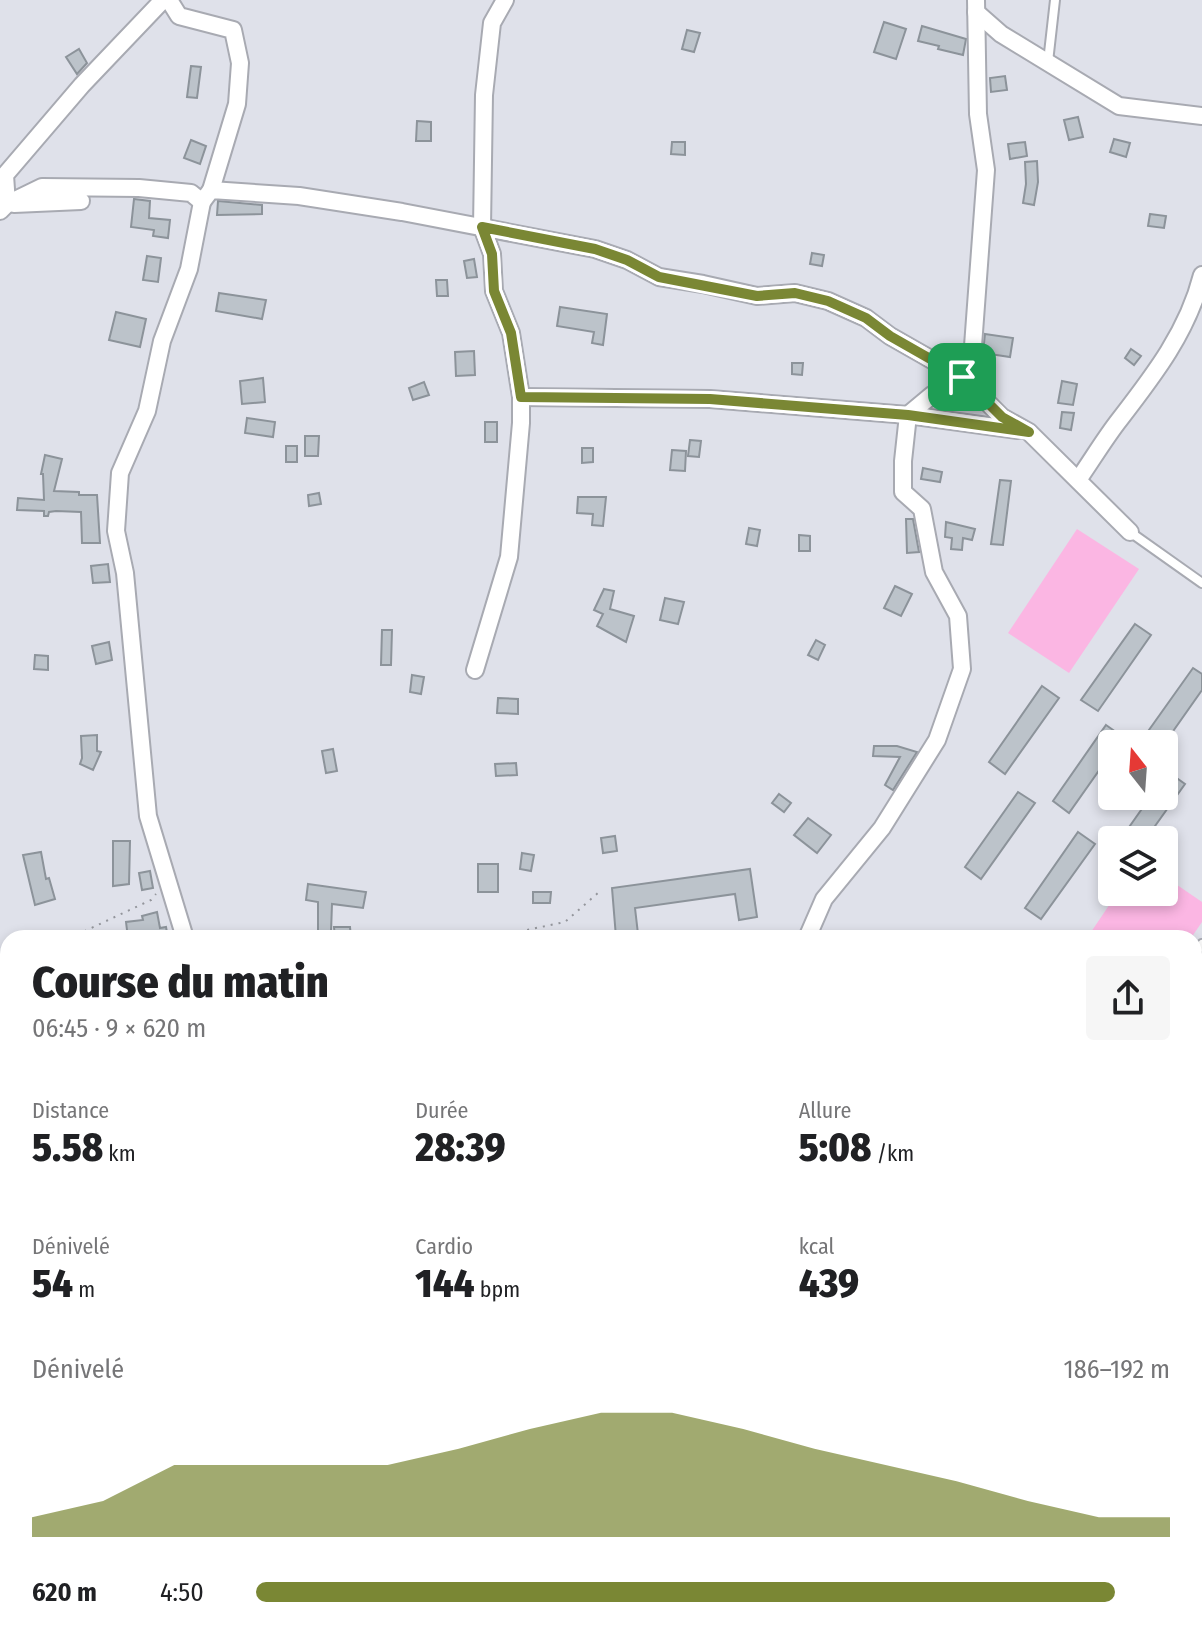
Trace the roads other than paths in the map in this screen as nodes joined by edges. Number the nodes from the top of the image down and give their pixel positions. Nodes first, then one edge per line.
1 (163, 0) edge
2 (169, 0) edge
3 (505, 0) edge
4 (1055, 0) edge
5 (976, 6) edge
6 (1048, 63) junction
7 (1202, 116) edge
8 (207, 196) junction
9 (81, 201) dead end
10 (2, 206) edge
11 (482, 227) junction
12 (1202, 275) edge
13 (962, 377) junction
14 (521, 397) junction
15 (908, 415) junction
16 (1029, 432) junction
17 (1078, 480) junction
18 (1130, 532) joint
19 (1202, 583) edge
20 (475, 670) dead end
21 (183, 930) edge
22 (810, 930) edge

1 - 10 street
2 - 8 street
3 - 11 street
4 - 6 lane
5 - 6 street
5 - 13 street
6 - 7 street
8 - 10 street
8 - 11 street
8 - 21 street
9 - 10 street
11 - 13 street
11 - 14 street
12 - 17 street
13 - 15 street
13 - 16 street
14 - 15 street
14 - 20 street
15 - 16 street
15 - 22 street
16 - 17 street
17 - 18 street
18 - 19 lane

